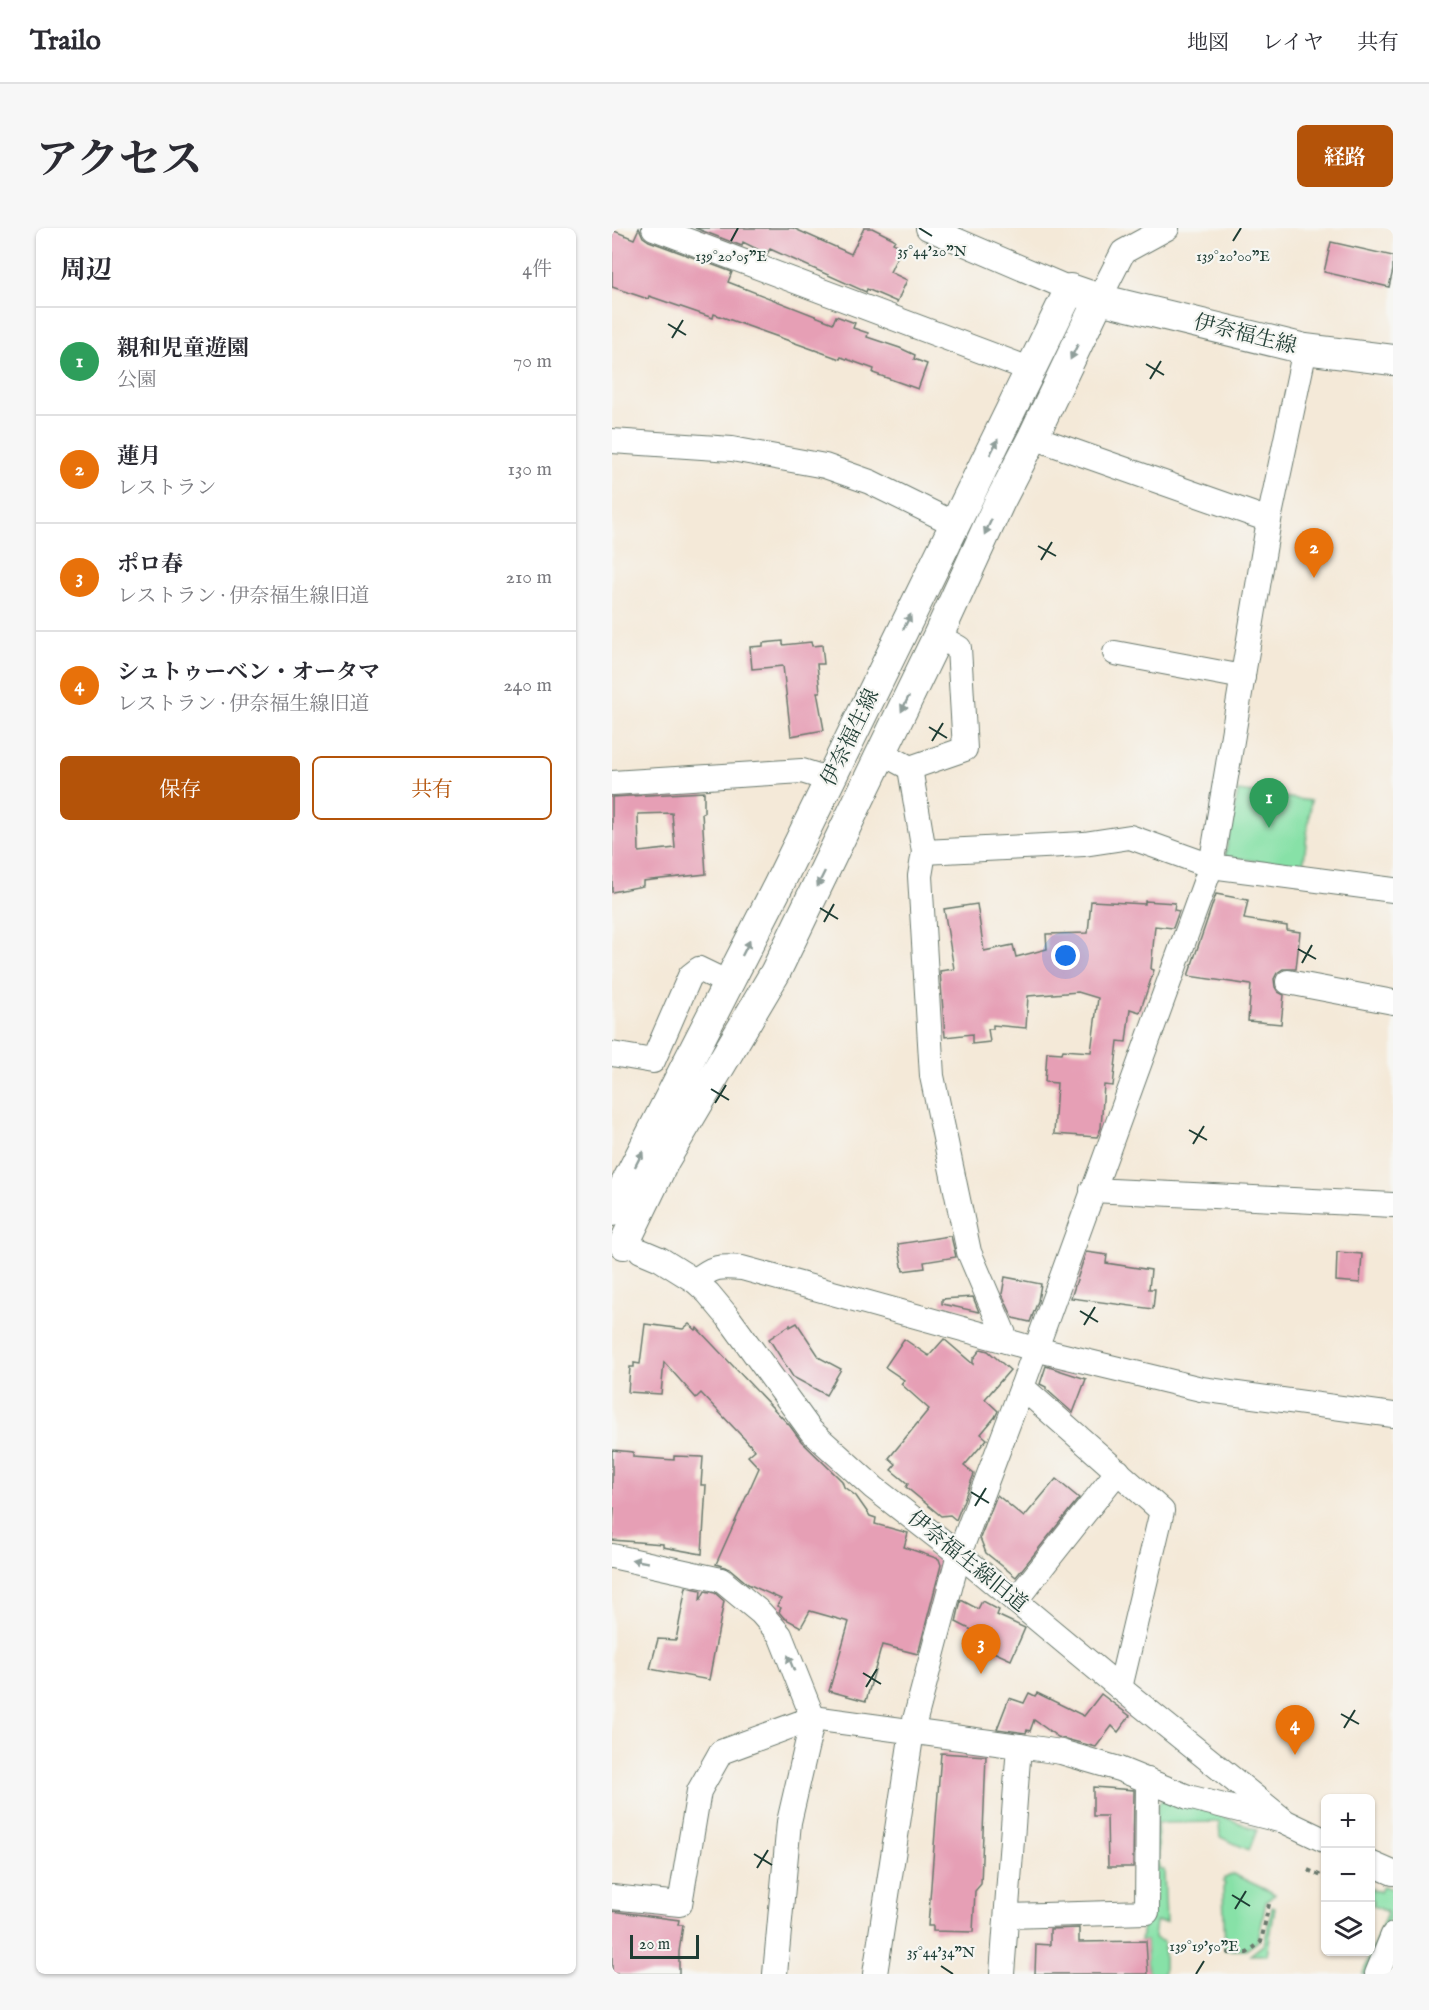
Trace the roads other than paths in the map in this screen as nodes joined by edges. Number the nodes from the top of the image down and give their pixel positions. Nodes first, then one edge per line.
1 (654, 228) edge
2 (928, 228) edge
3 (1167, 228) edge
4 (1071, 289) junction
5 (1099, 299) junction
6 (1305, 350) junction
7 (1393, 360) edge
8 (1032, 370) junction
9 (1033, 437) junction
10 (612, 441) edge
11 (1269, 520) junction
12 (955, 524) junction
13 (938, 636) junction
14 (1115, 653) dead end
15 (1243, 677) junction
16 (882, 752) junction
17 (910, 768) junction
18 (831, 780) junction
19 (612, 783) edge
20 (924, 852) junction
21 (1211, 866) junction
22 (1393, 890) edge
23 (1288, 982) dead end
24 (728, 983) junction
25 (1393, 1002) edge
26 (612, 1054) edge
27 (1092, 1190) junction
28 (1393, 1205) edge
29 (612, 1211) edge
30 (626, 1245) edge
31 (695, 1281) junction
32 (1007, 1341) junction
33 (1035, 1349) junction
34 (1022, 1387) junction
35 (1393, 1415) edge
36 (1118, 1471) junction
37 (958, 1554) junction
38 (612, 1556) edge
39 (1015, 1601) junction
40 (1120, 1688) junction
41 (813, 1718) junction
42 (912, 1731) junction
43 (1019, 1746) junction
44 (1148, 1780) junction
45 (1286, 1822) junction
46 (1321, 1839) edge
47 (1375, 1865) edge
48 (1393, 1873) edge
49 (612, 1897) edge
50 (1007, 1916) junction
51 (1393, 1935) edge
52 (775, 1974) edge
53 (875, 1974) edge
54 (1002, 1974) edge
55 (1377, 1974) edge

1 - 8 street
2 - 4 street
3 - 5 street
4 - 5 main road, 伊奈福生線
4 - 8 main road, 伊奈福生線
5 - 6 main road, 伊奈福生線
5 -> 9 main road, 伊奈福生線
6 - 7 main road, 伊奈福生線
6 - 11 street
12 -> 8 main road, 伊奈福生線
9 - 11 street
9 -> 13 main road, 伊奈福生線
10 - 12 street
11 - 15 street
18 -> 12 main road, 伊奈福生線
13 -> 16 main road, 伊奈福生線
13 - 17 street
14 - 15 street
15 - 21 street
16 - 17 street
16 -> 30 main road, 伊奈福生線
17 - 20 street
18 - 19 street
24 -> 18 main road, 伊奈福生線
20 - 21 street
20 - 32 street
21 - 22 street
21 - 27 street
23 - 25 street
24 - 26 street
29 -> 24 main road, 伊奈福生線
27 - 28 street
27 - 33 street
30 - 31 street, 伊奈福生線旧道
31 - 32 street
31 - 37 street, 伊奈福生線旧道
32 - 33 street
33 - 34 street
33 - 35 street
34 - 36 street
34 - 37 street
36 - 39 street
36 - 40 street
37 - 39 street, 伊奈福生線旧道
37 - 42 street
41 -> 38 street
39 - 40 street, 伊奈福生線旧道
40 - 45 street, 伊奈福生線旧道
41 - 42 street
41 - 49 street
41 - 52 street
42 - 43 street
42 - 53 street
43 - 44 street
43 - 50 street
44 - 45 street
44 - 50 street
45 - 46 street, 伊奈福生線旧道
47 - 48 street
50 - 54 street
51 - 55 street

